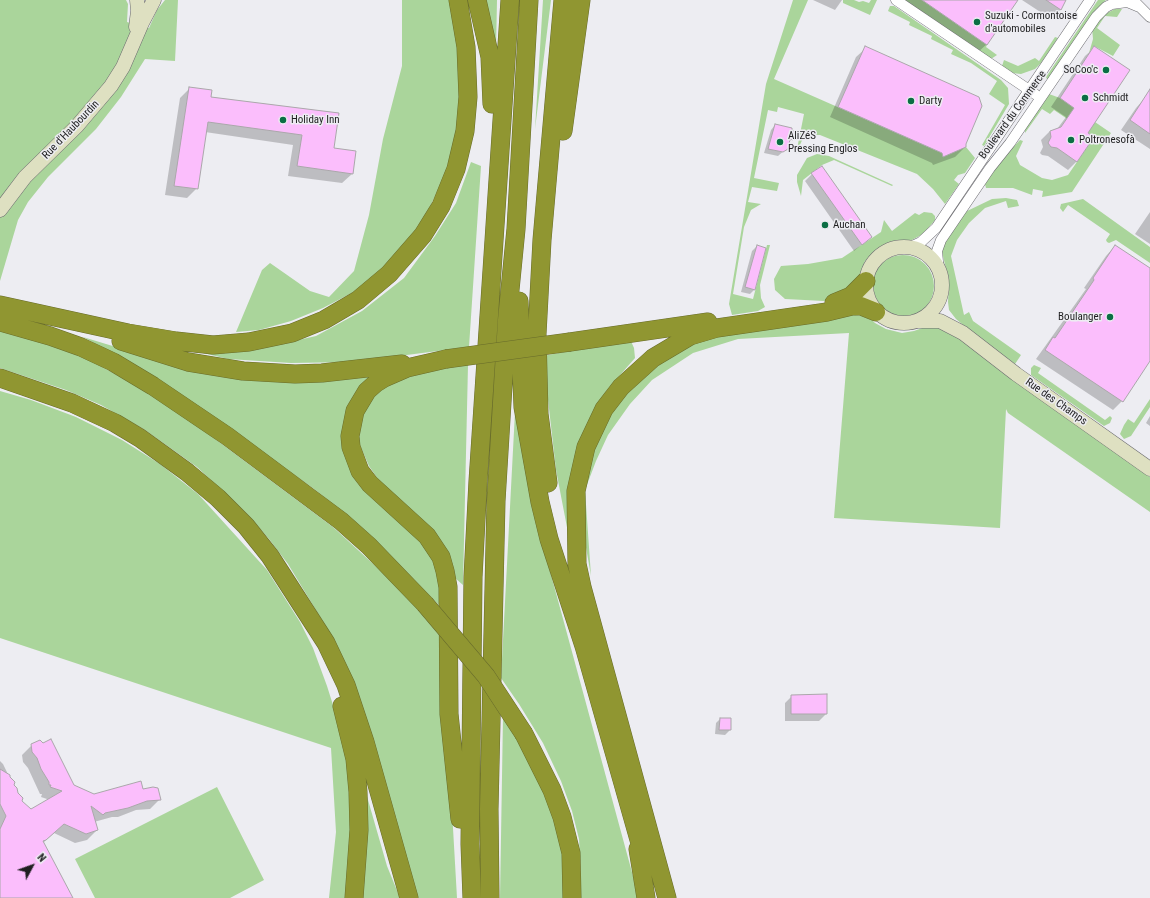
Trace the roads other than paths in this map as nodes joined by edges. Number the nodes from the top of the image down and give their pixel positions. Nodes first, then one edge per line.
1 (136, 0) edge
2 (154, 0) edge
3 (458, 0) edge
4 (477, 0) edge
5 (510, 0) edge
6 (529, 0) edge
7 (563, 0) edge
8 (581, 0) edge
9 (896, 0) edge
10 (1090, 1) edge
11 (1137, 3) edge
12 (1150, 17) edge
13 (133, 43) junction
14 (1029, 91) junction
15 (1041, 98) junction
16 (0, 210) edge
17 (516, 229) junction
18 (542, 240) junction
19 (908, 248) junction
20 (939, 272) junction
21 (866, 281) junction
22 (940, 293) junction
23 (0, 305) edge
24 (876, 312) junction
25 (46, 315) junction
26 (918, 321) junction
27 (0, 322) edge
28 (963, 333) junction
29 (487, 344) junction
30 (446, 359) junction
31 (0, 378) edge
32 (1150, 468) edge
33 (290, 586) junction
34 (584, 646) junction
35 (634, 828) junction
36 (354, 898) edge
37 (409, 898) edge
38 (464, 898) edge
39 (472, 898) edge
40 (490, 898) edge
41 (572, 898) edge
42 (646, 898) edge
43 (656, 898) edge
44 (667, 898) edge

1 - 13 street
2 - 13 street
3 - 25 highway
4 - 29 highway
5 - 29 highway
6 - 17 highway
7 - 18 highway
8 - 18 highway
9 - 14 street
10 - 14 street, Boulevard du Commerce
11 - 12 street
11 - 15 street, Boulevard du Commerce
13 - 16 street, Rue d'Haubourdin
14 - 15 street
14 - 19 street, Boulevard du Commerce
15 - 20 street, Boulevard du Commerce
17 - 34 highway
17 - 40 highway
18 - 34 highway
19 - 20 street
19 - 21 street
20 - 22 street
21 - 24 street
21 - 30 highway, bridge
22 - 26 street
22 - 28 street, Rue des Champs
23 - 25 highway
24 - 26 street
24 - 44 highway
25 - 30 highway
26 - 28 street, Rue des Champs
27 - 41 highway, bridge
28 - 32 street, Rue des Champs
29 - 39 highway
30 - 38 highway
31 - 33 highway
33 - 36 highway
33 - 37 highway
34 - 35 highway
35 - 42 highway
35 - 43 highway

